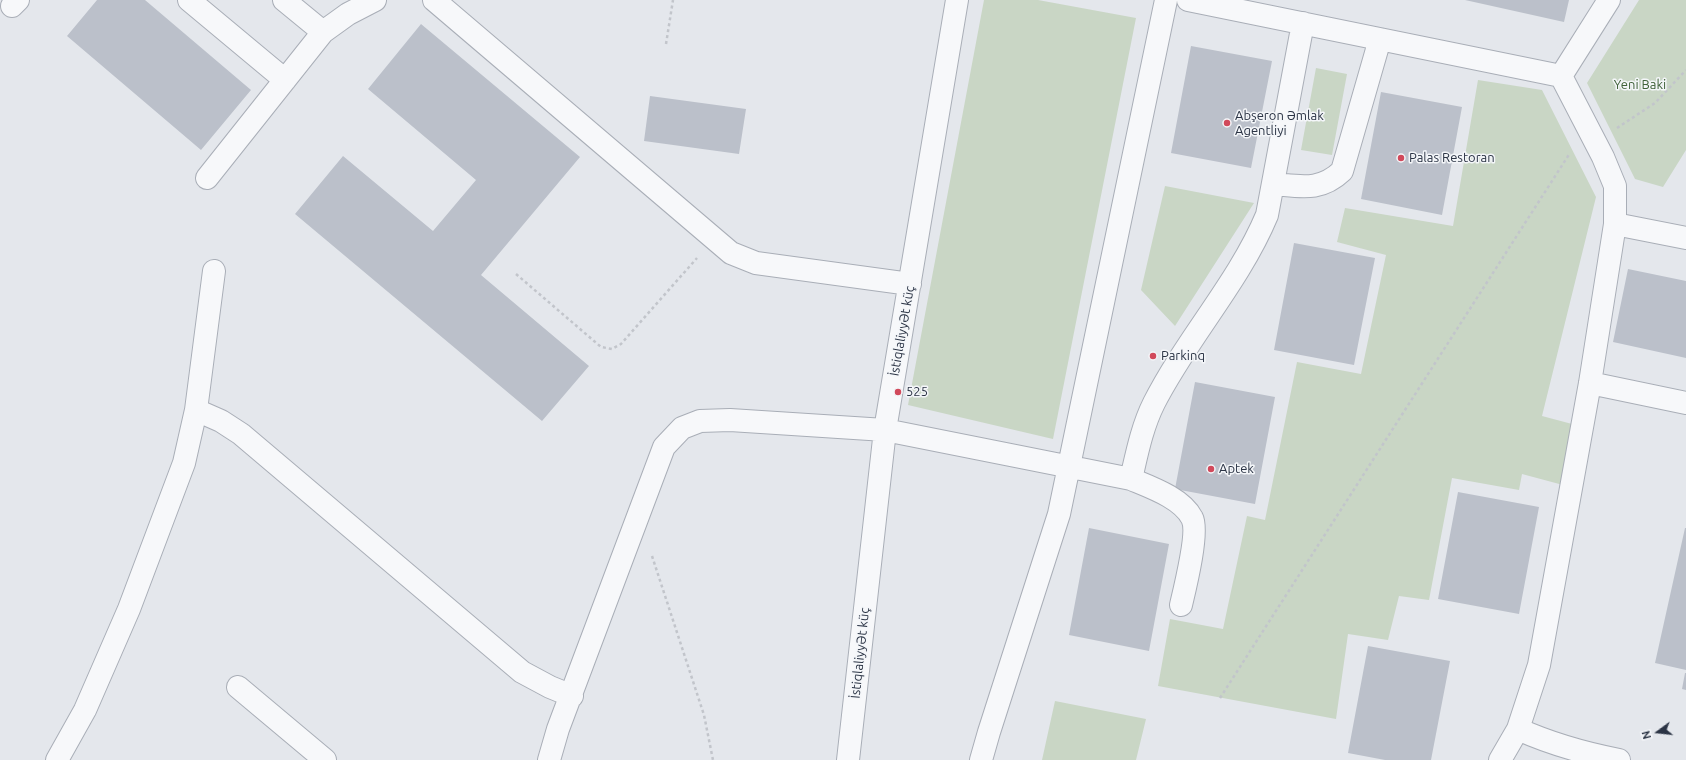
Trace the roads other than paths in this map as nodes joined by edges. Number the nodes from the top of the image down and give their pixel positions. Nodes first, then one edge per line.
1 (189, 0) edge
2 (284, 0) edge
3 (375, 0) edge
4 (434, 0) edge
5 (957, 0) edge
6 (1166, 0) edge
7 (1188, 0) edge
8 (1609, 0) edge
9 (1302, 23) junction
10 (323, 32) junction
11 (1380, 39) junction
12 (1561, 76) junction
13 (285, 80) junction
14 (207, 178) dead end
15 (1273, 184) junction
16 (1615, 224) junction
17 (1686, 238) edge
18 (214, 271) dead end
19 (910, 284) junction
20 (1590, 383) junction
21 (1686, 403) edge
22 (196, 410) junction
23 (885, 430) junction
24 (1069, 468) junction
25 (1131, 479) junction
26 (1182, 605) dead end
27 (238, 687) dead end
28 (572, 696) junction
29 (1518, 729) junction
30 (58, 760) edge
31 (325, 760) edge
32 (549, 760) edge
33 (848, 760) edge
34 (981, 760) edge
35 (1500, 760) edge
36 (1619, 760) edge

1 - 13 street
2 - 10 street
3 - 10 street
4 - 19 street
5 - 19 street, İstiqlaliyyət küç
6 - 24 street
7 - 9 street
8 - 12 street
9 - 11 street
9 - 15 street
10 - 13 street
11 - 12 street
11 - 15 street
12 - 16 street
13 - 14 street
15 - 25 street
16 - 17 street
16 - 20 street
18 - 22 street
19 - 23 street, İstiqlaliyyət küç
20 - 21 street
20 - 29 street
22 - 28 street
22 - 30 street
23 - 24 street
23 - 28 street
23 - 33 street, İstiqlaliyyət küç
24 - 25 street
24 - 34 street
25 - 26 street
27 - 31 street
28 - 32 street
29 - 35 street
29 - 36 street

